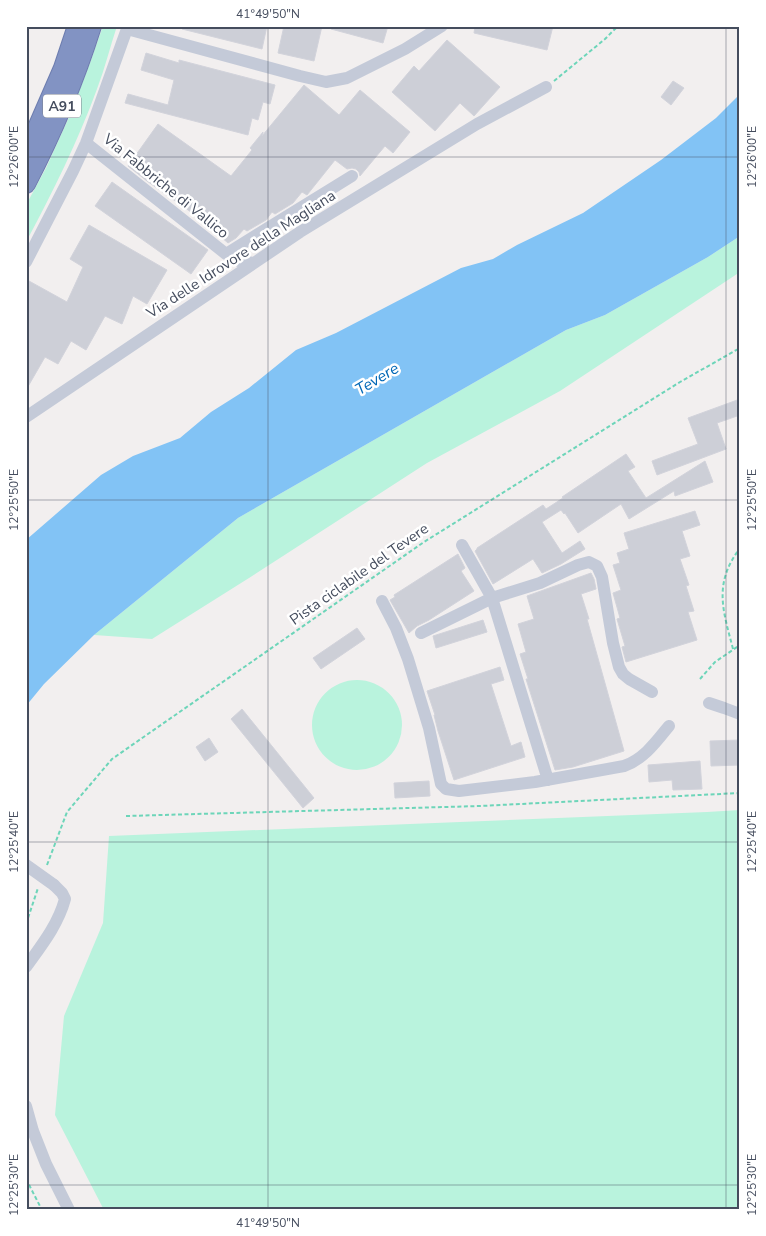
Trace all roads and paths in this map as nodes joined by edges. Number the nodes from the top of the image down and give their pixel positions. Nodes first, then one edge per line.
1 (78, 26) edge
2 (92, 26) edge
3 (442, 26) edge
4 (618, 26) edge
5 (128, 28) edge
6 (546, 87) joint
7 (86, 143) junction
8 (26, 153) edge
9 (352, 176) dead end
10 (26, 184) edge
11 (226, 254) junction
12 (26, 262) edge
13 (254, 263) junction
14 (740, 348) edge
15 (26, 417) edge
16 (462, 545) dead end
17 (740, 548) edge
18 (492, 598) junction
19 (382, 601) dead end
20 (421, 633) dead end
21 (740, 645) edge
22 (733, 649) junction
23 (700, 679) dead end
24 (652, 692) dead end
25 (709, 703) dead end
26 (740, 714) edge
27 (669, 726) dead end
28 (548, 780) junction
29 (740, 793) edge
30 (126, 816) dead end
31 (47, 864) dead end
32 (26, 865) edge
33 (39, 886) dead end
34 (26, 924) edge
35 (26, 967) edge
36 (26, 1106) edge
37 (26, 1179) edge
38 (42, 1210) edge
39 (69, 1210) edge

1 - 8 highway, A91
2 - 10 highway, A91
3 - 5 street
4 - 6 path
5 - 7 street
6 - 13 street, Via delle Idrovore della Magliana
7 - 11 street, Via Fabbriche di Vallico
7 - 12 street
9 - 11 street, Via Fabbriche di Vallico
11 - 13 street
13 - 15 street, Via delle Idrovore della Magliana
14 - 31 path, Pista ciclabile del Tevere
16 - 18 street
17 - 22 path
18 - 20 street
18 - 24 street
18 - 28 street
19 - 28 street
21 - 22 path
22 - 23 path
25 - 26 street
27 - 28 street
29 - 30 path
32 - 35 street, bridge
33 - 34 path
36 - 39 street
37 - 38 path

